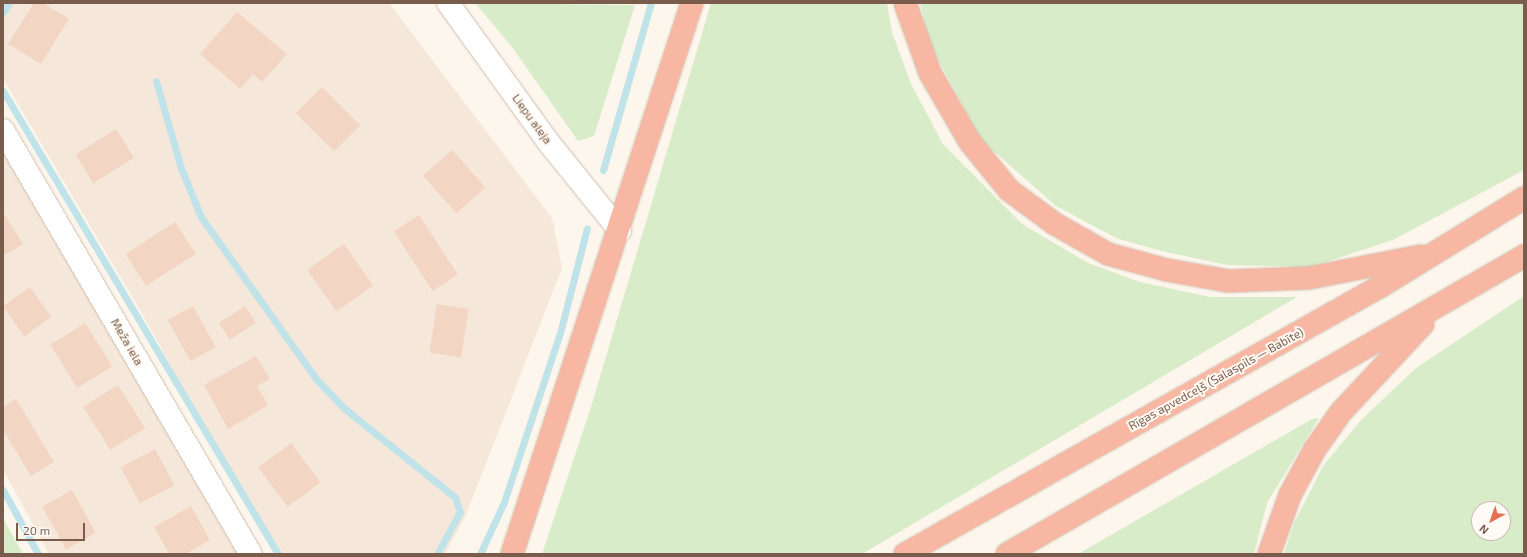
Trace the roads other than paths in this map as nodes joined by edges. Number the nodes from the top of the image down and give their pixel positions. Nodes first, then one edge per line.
1 (448, 3) edge
2 (692, 3) edge
3 (905, 3) edge
4 (3, 130) edge
5 (1524, 198) edge
6 (620, 231) junction
7 (1434, 254) junction
8 (1524, 256) edge
9 (1445, 303) junction
10 (251, 554) edge
11 (512, 554) edge
12 (905, 554) edge
13 (1007, 554) edge
14 (1269, 554) edge

1 - 6 street, Liepu aleja
2 - 6 highway
3 - 7 highway
4 - 10 street, Meža iela
5 - 7 highway, Rīgas apvedceļš (Salaspils — Babīte)
6 - 11 highway
7 - 12 highway, Rīgas apvedceļš (Salaspils — Babīte)
8 - 9 highway
9 - 13 highway
9 - 14 highway

